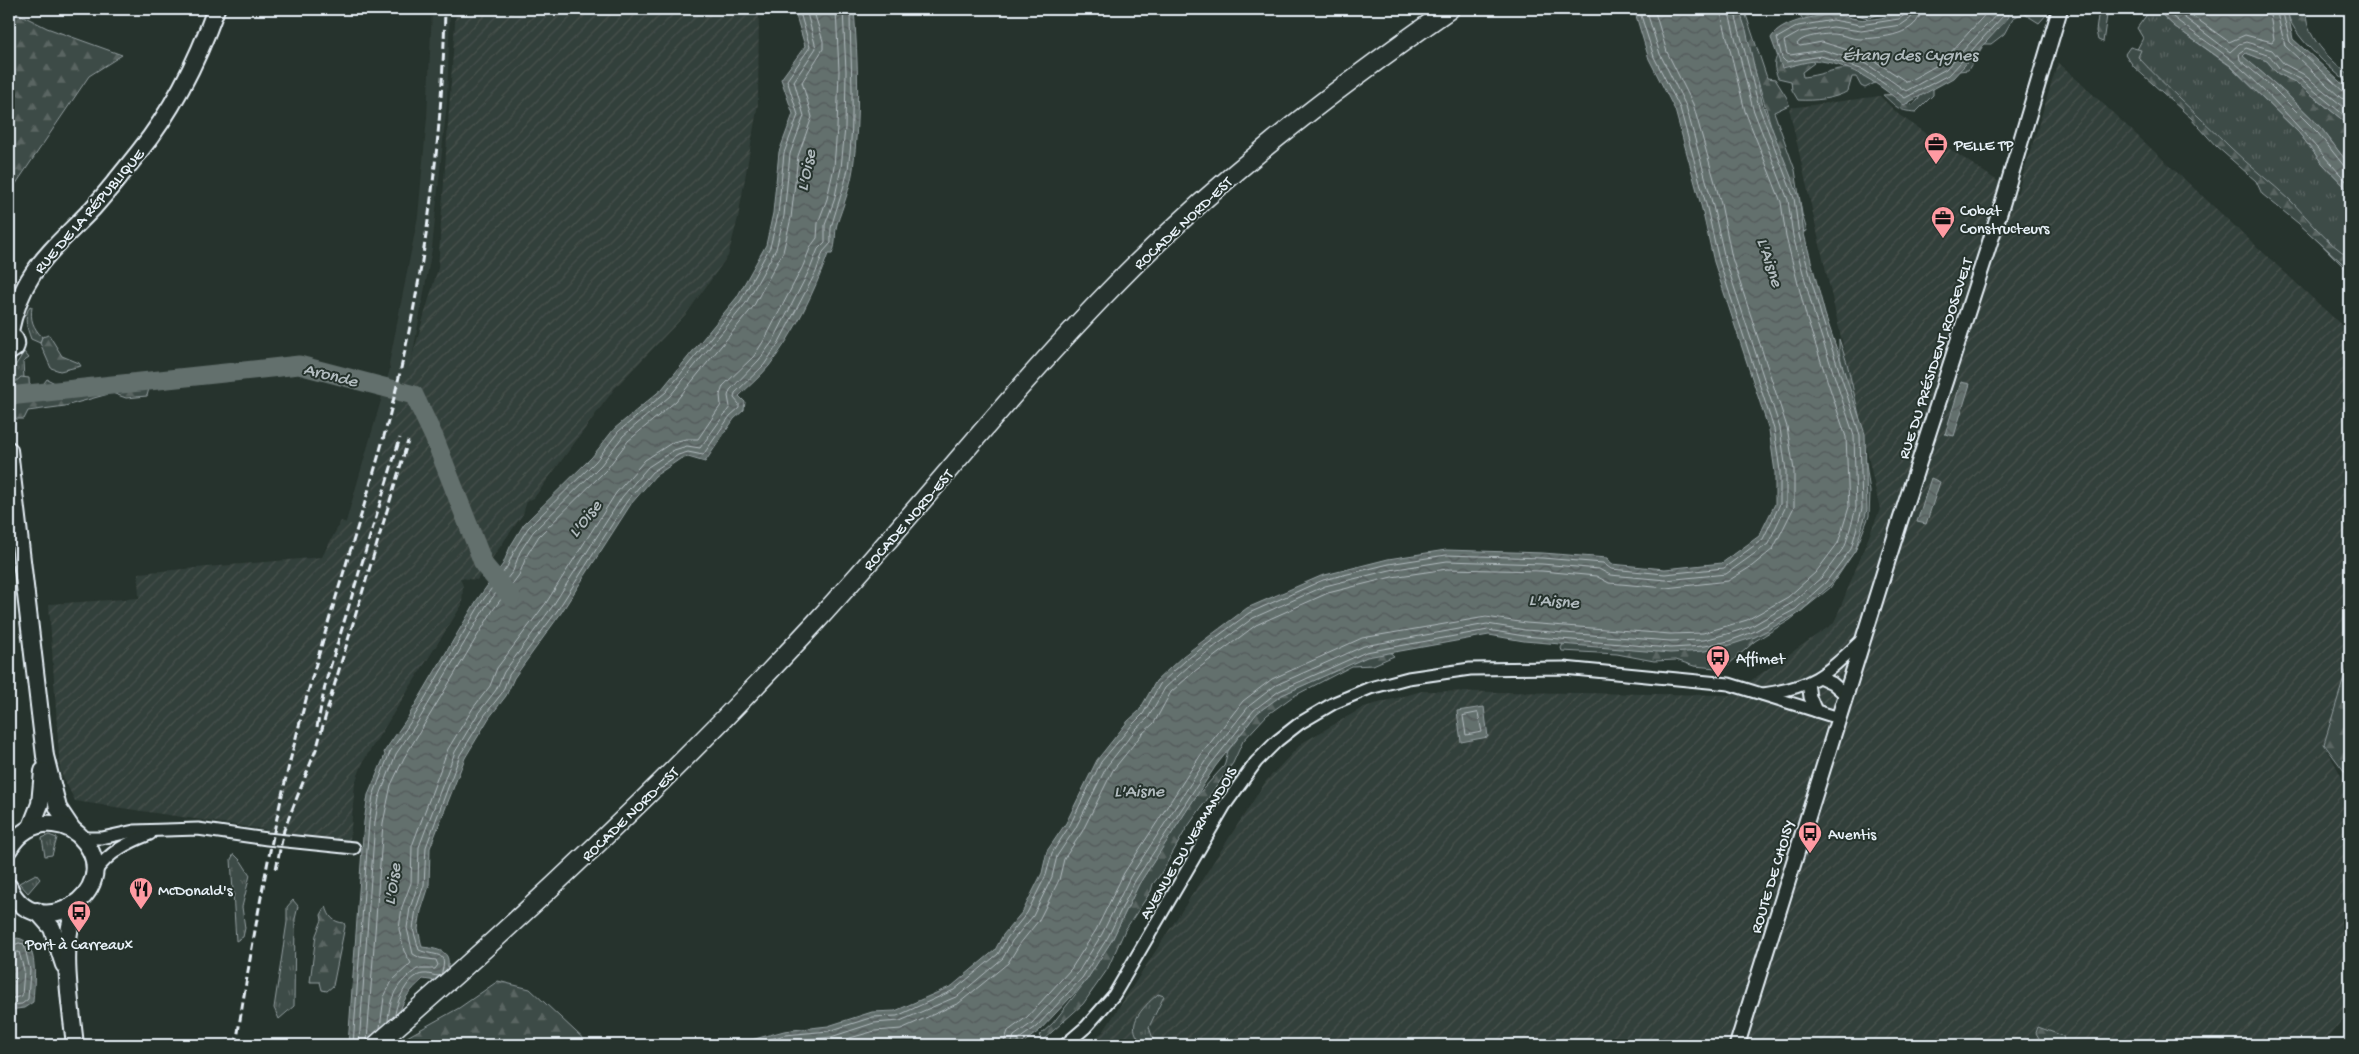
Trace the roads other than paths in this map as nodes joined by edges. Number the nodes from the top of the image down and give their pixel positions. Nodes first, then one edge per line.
1 (216, 9) edge
2 (1450, 9) edge
3 (2060, 9) edge
4 (9, 335) edge
5 (9, 352) edge
6 (9, 450) edge
7 (1864, 638) junction
8 (1819, 677) junction
9 (1808, 684) junction
10 (1759, 695) junction
11 (1846, 695) junction
12 (1816, 711) junction
13 (1839, 718) junction
14 (45, 756) junction
15 (161, 830) junction
16 (20, 832) edge
17 (77, 834) junction
18 (354, 848) dead end
19 (9, 849) edge
20 (94, 872) junction
21 (9, 887) edge
22 (78, 903) junction
23 (33, 910) junction
24 (9, 912) edge
25 (69, 984) junction
26 (75, 1045) edge
27 (376, 1045) edge
28 (1065, 1045) edge
29 (1737, 1045) edge

1 - 4 main road, RUE DE LA RÉPUBLIQUE
2 - 27 main road, ROCADE NORD-EST
3 - 7 street, RUE DU PRÉSIDENT ROOSEVELT
4 - 5 main road, RUE DE LA RÉPUBLIQUE
6 - 14 main road
7 - 8 street
7 - 11 street, RUE DU PRÉSIDENT ROOSEVELT
8 - 9 street
8 - 11 street
9 - 10 street
9 - 12 street
10 - 12 street, AVENUE DU VERMANDOIS
10 - 28 street, AVENUE DU VERMANDOIS
11 - 13 street, RUE DU PRÉSIDENT ROOSEVELT
12 - 13 street, AVENUE DU VERMANDOIS
13 - 29 street, ROUTE DE CHOISY
14 - 16 main road
14 - 17 main road
15 - 17 street
15 - 18 street
15 - 20 street
16 - 17 main road
16 - 19 main road
17 - 20 main road
20 - 22 main road
21 - 23 main road
22 - 23 main road
22 - 25 main road
23 - 24 main road
23 - 25 main road
25 - 26 main road

